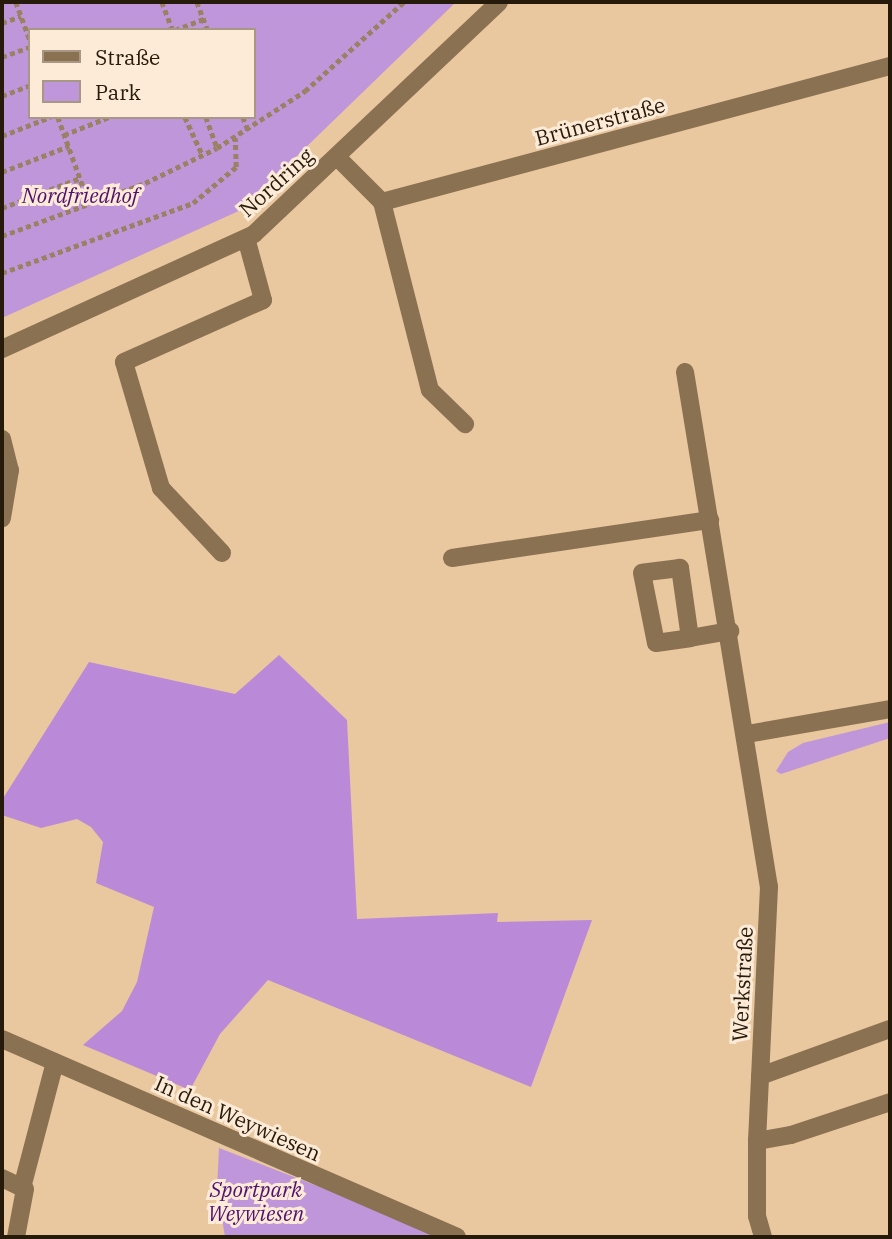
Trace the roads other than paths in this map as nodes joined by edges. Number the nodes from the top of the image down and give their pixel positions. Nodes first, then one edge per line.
1 (499, 2) edge
2 (890, 66) edge
3 (338, 158) junction
4 (382, 202) junction
5 (246, 238) junction
6 (2, 349) edge
7 (685, 372) dead end
8 (465, 424) dead end
9 (2, 439) edge
10 (2, 518) edge
11 (710, 520) junction
12 (222, 553) dead end
13 (452, 558) dead end
14 (730, 631) junction
15 (690, 638) dead end
16 (890, 709) edge
17 (747, 734) junction
18 (890, 1029) edge
19 (2, 1039) edge
20 (55, 1062) junction
21 (760, 1076) junction
22 (890, 1102) edge
23 (757, 1141) junction
24 (2, 1178) edge
25 (23, 1184) junction
26 (16, 1237) edge
27 (457, 1237) edge
28 (762, 1237) edge

1 - 3 street, Nordring
2 - 4 street, Brünerstraße
3 - 4 street
3 - 5 street, Nordring
4 - 8 street
5 - 6 street, Nordring
5 - 12 street
7 - 11 street, Werkstraße
9 - 10 street
11 - 13 street
11 - 14 street, Werkstraße
14 - 15 street
14 - 17 street, Werkstraße
16 - 17 street
17 - 21 street, Werkstraße
18 - 21 street
19 - 20 street, In den Weywiesen
20 - 25 street
20 - 27 street, In den Weywiesen
21 - 23 street, Werkstraße
22 - 23 street
23 - 28 street, Werkstraße
24 - 25 street
25 - 26 street

